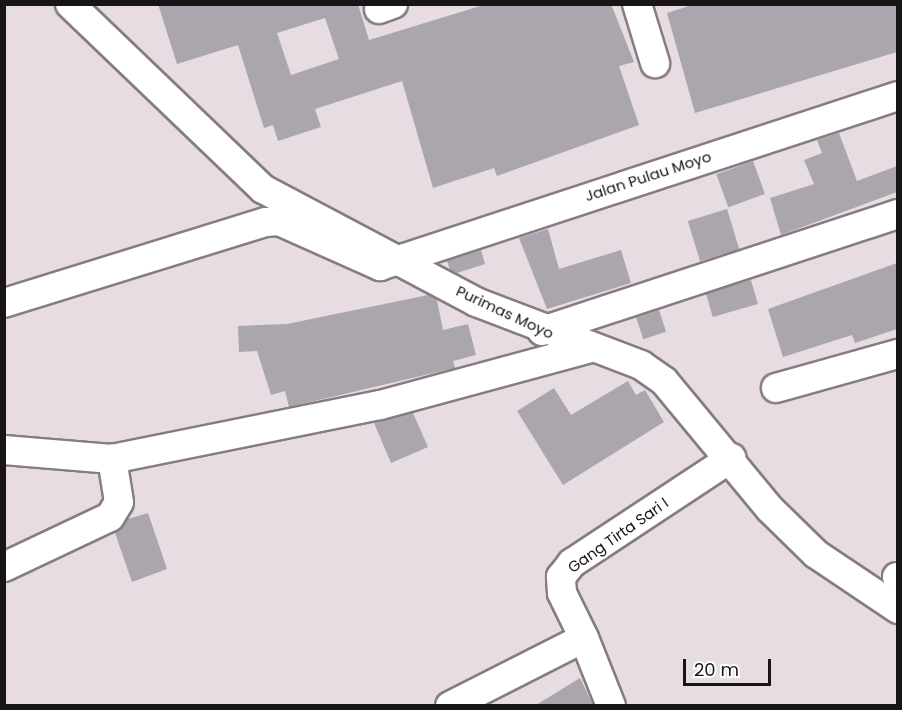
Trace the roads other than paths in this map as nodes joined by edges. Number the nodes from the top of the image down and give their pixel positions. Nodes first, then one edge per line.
1 (70, 4) edge
2 (637, 4) edge
3 (655, 63) dead end
4 (897, 96) edge
5 (897, 213) edge
6 (399, 256) junction
7 (4, 303) edge
8 (542, 331) junction
9 (588, 349) junction
10 (897, 354) edge
11 (776, 388) dead end
12 (4, 450) edge
13 (731, 458) junction
14 (111, 459) junction
15 (4, 567) edge
16 (897, 609) edge
17 (584, 638) junction
18 (450, 705) edge
19 (611, 705) edge

1 - 6 street, Purimas Moyo
2 - 3 street
4 - 6 street, Jalan Pulau Moyo
5 - 8 street
6 - 7 street, Jalan Pulau Moyo
6 - 8 street, Purimas Moyo
8 - 9 street, Purimas Moyo
9 - 13 street, Purimas Moyo
9 - 14 street
10 - 11 street
12 - 14 street
13 - 16 street, Purimas Moyo
13 - 17 street, Gang Tirta Sari I
14 - 15 street
17 - 18 street
17 - 19 street, Gang Tirta Sari I

